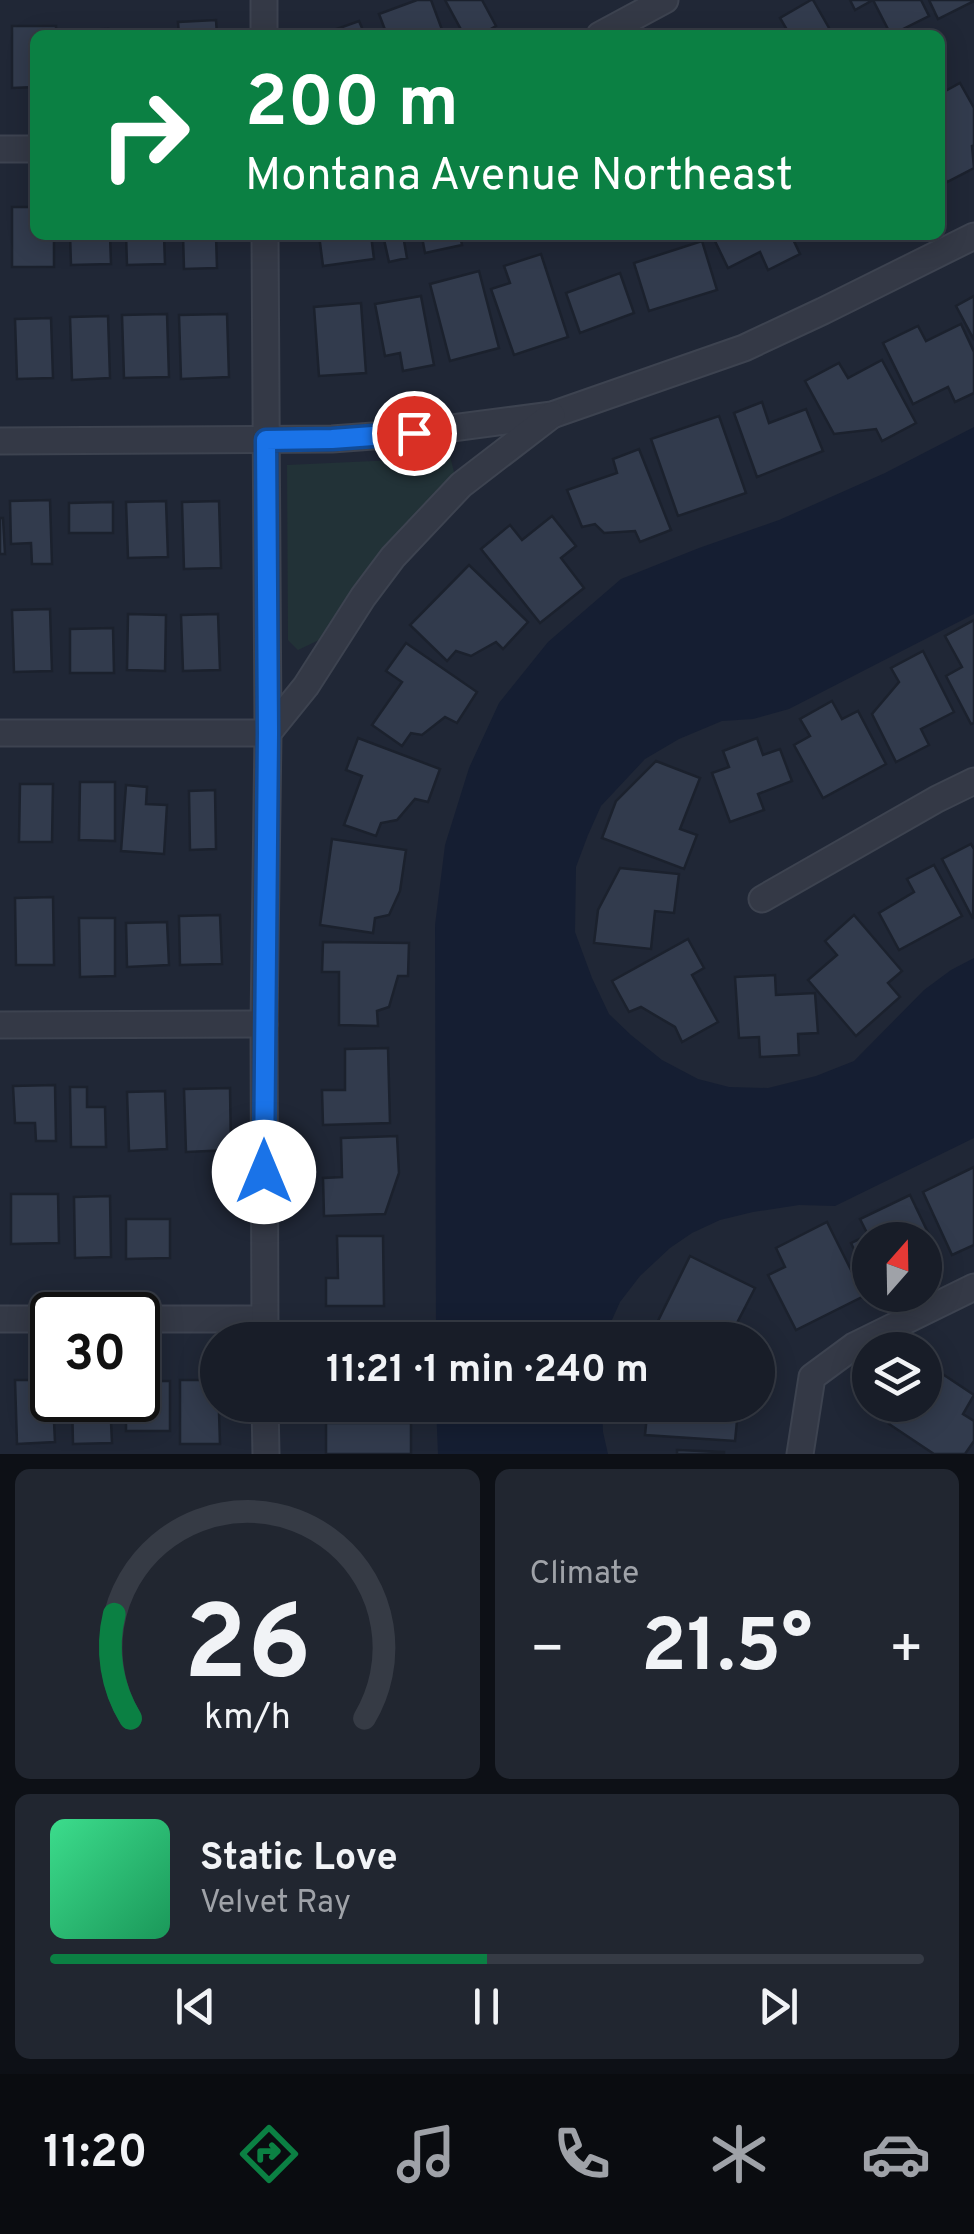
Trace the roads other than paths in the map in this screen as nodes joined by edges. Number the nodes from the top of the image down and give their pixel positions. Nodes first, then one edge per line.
1 (264, 0) edge
2 (664, 0) edge
3 (264, 30) edge
4 (609, 30) edge
5 (0, 149) edge
6 (30, 149) edge
7 (974, 236) edge
8 (265, 240) edge
9 (552, 415) junction
10 (266, 440) junction
11 (0, 441) edge
12 (0, 733) edge
13 (268, 733) junction
14 (974, 781) edge
15 (762, 899) dead end
16 (264, 1024) junction
17 (0, 1025) edge
18 (974, 1287) edge
19 (0, 1319) edge
20 (30, 1319) edge
21 (160, 1321) edge
22 (265, 1322) edge
23 (200, 1324) edge
24 (265, 1422) edge
25 (266, 1454) edge
26 (800, 1454) edge

1 - 3 street
2 - 4 street
5 - 6 street
7 - 9 street
8 - 10 street
9 - 10 street
9 - 13 street
10 - 11 street
10 - 13 street
12 - 13 street
13 - 16 street
14 - 15 street
16 - 17 street
16 - 22 street
18 - 26 street
19 - 20 street
21 - 23 street
24 - 25 street

